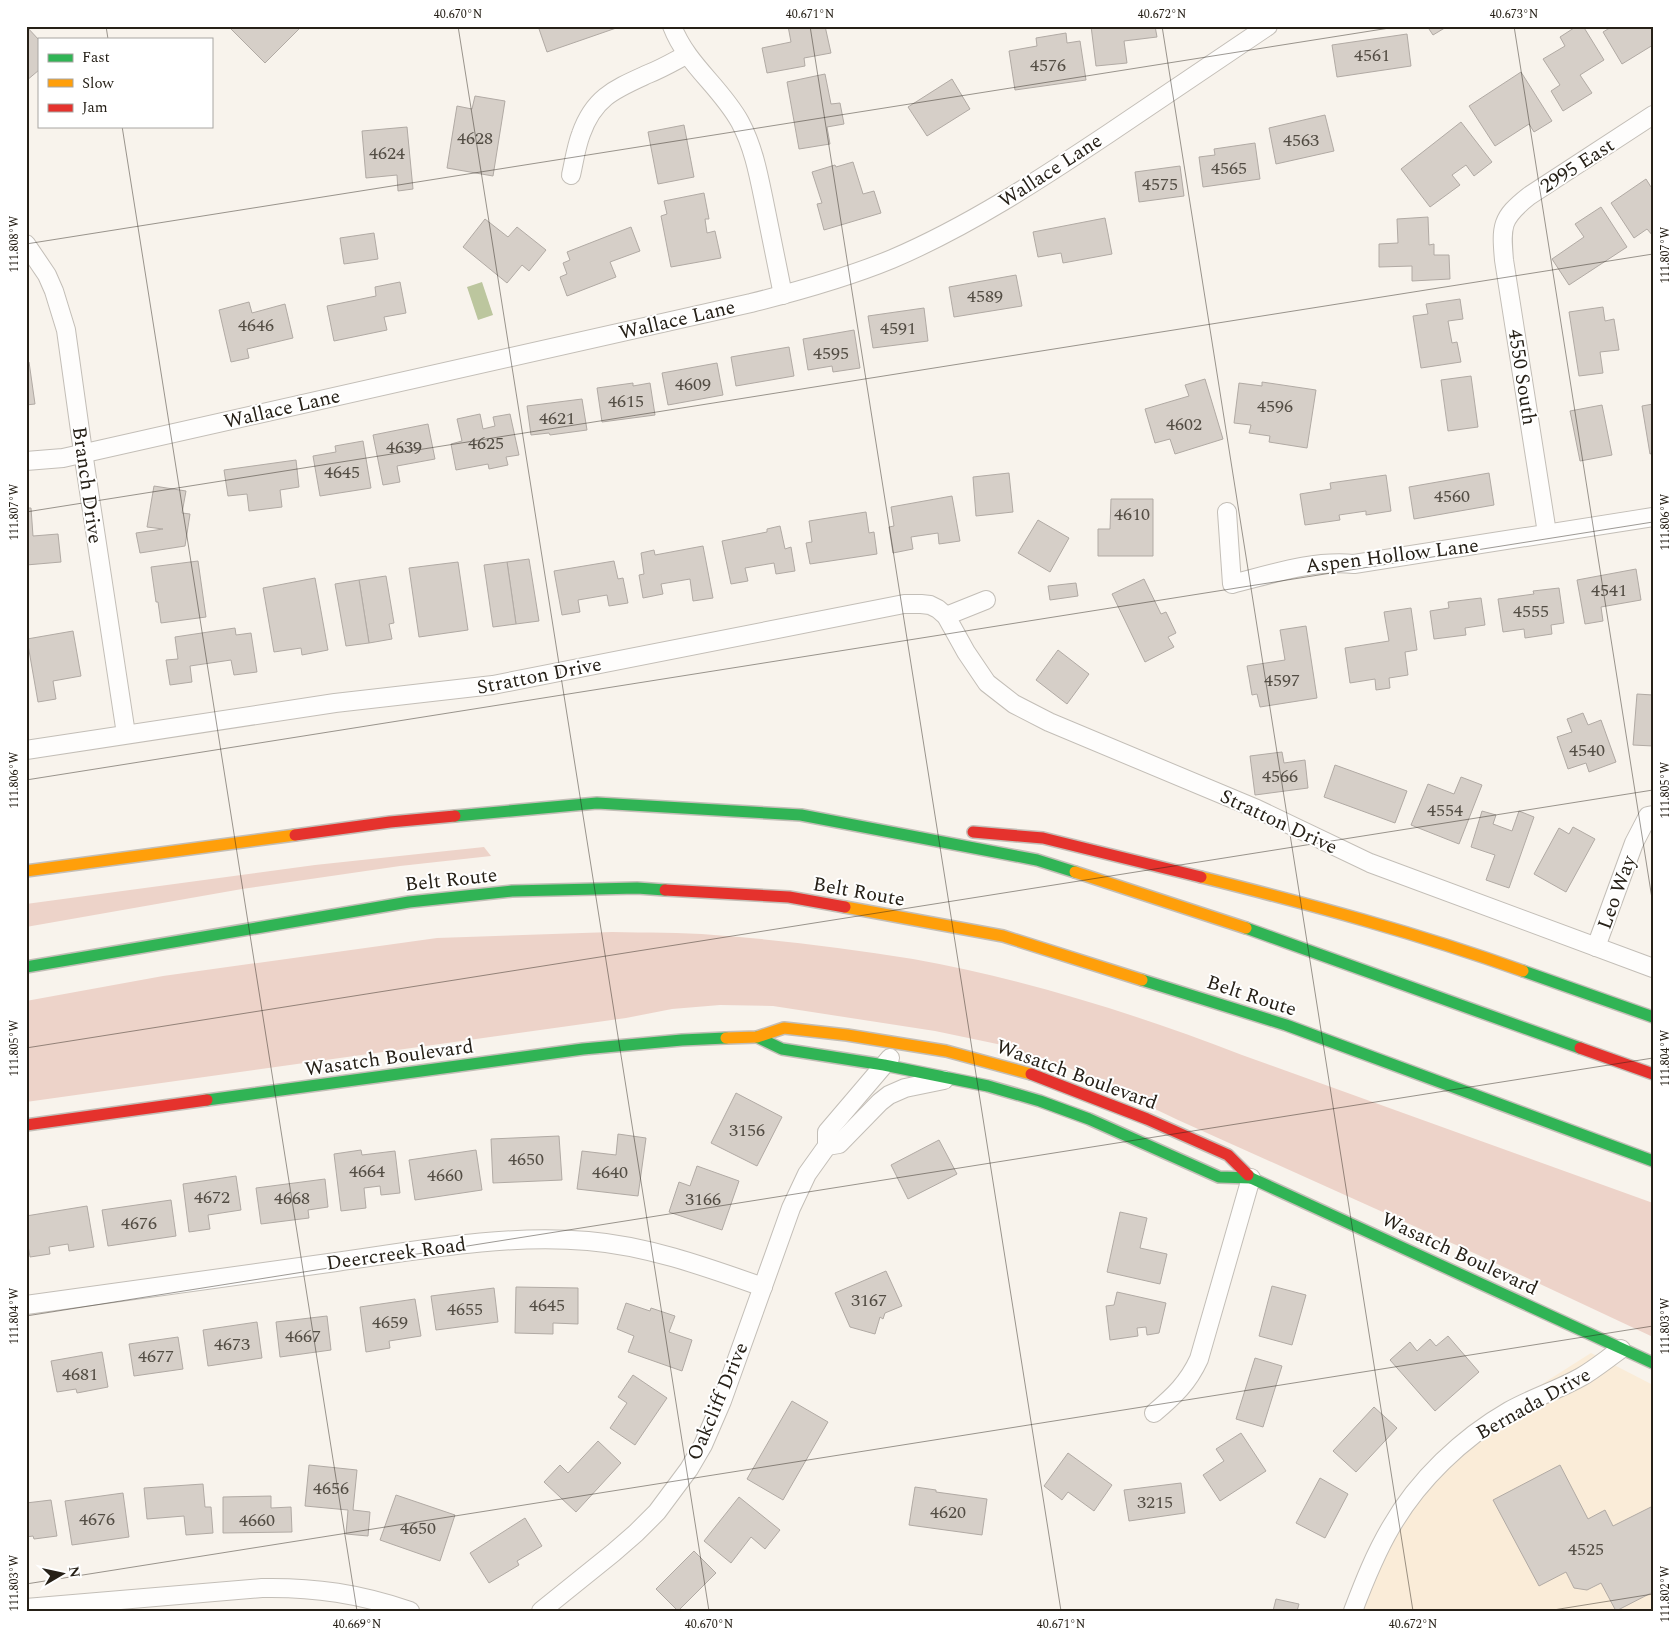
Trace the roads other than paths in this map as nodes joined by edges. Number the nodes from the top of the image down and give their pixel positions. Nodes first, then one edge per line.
1 (672, 26) edge
2 (1268, 26) edge
3 (686, 55) junction
4 (1653, 115) edge
5 (571, 175) dead end
6 (1505, 220) joint
7 (26, 244) edge
8 (783, 295) junction
9 (82, 452) junction
10 (26, 461) edge
11 (1227, 512) dead end
12 (1653, 517) edge
13 (1547, 533) junction
14 (986, 600) dead end
15 (946, 616) junction
16 (126, 734) junction
17 (26, 750) edge
18 (801, 814) junction
19 (1653, 815) edge
20 (926, 827) dead end
21 (965, 831) dead end
22 (26, 871) edge
23 (1596, 947) junction
24 (26, 967) edge
25 (1653, 968) edge
26 (1653, 1016) edge
27 (757, 1037) junction
28 (903, 1044) junction
29 (884, 1065) junction
30 (1653, 1074) edge
31 (954, 1078) junction
32 (26, 1126) edge
33 (827, 1146) junction
34 (1653, 1161) edge
35 (1251, 1178) junction
36 (762, 1287) junction
37 (26, 1305) edge
38 (1621, 1349) junction
39 (1653, 1363) edge
40 (1154, 1413) dead end
41 (134, 1605) edge
42 (26, 1608) edge
43 (410, 1611) edge
44 (541, 1611) edge
45 (1354, 1611) edge

1 - 3 street
2 - 8 street, Wallace Lane
3 - 5 street
3 - 8 street
4 - 6 street, 2995 East
6 - 13 street, 4550 South
7 - 9 street, Branch Drive
8 - 9 street, Wallace Lane
9 - 10 street, Wallace Lane
9 - 16 street, Branch Drive
11 - 13 street, Aspen Hollow Lane
12 - 13 street, Aspen Hollow Lane
14 - 15 street
15 - 16 street, Stratton Drive
15 - 23 street, Stratton Drive
16 - 17 street, Stratton Drive
18 - 20 main road
18 - 22 main road
18 - 30 main road
19 - 23 street, Leo Way
21 - 26 main road
23 - 25 street, Stratton Drive
24 - 34 main road, Belt Route
27 - 28 main road, Wasatch Boulevard
27 - 29 main road, Wasatch Boulevard
27 - 32 main road, Wasatch Boulevard
28 - 29 street, Oakcliff Drive
28 - 35 main road, Wasatch Boulevard
29 - 31 main road, Wasatch Boulevard
29 - 33 street, Oakcliff Drive
31 - 33 street, Oakcliff Drive
31 - 35 main road, Wasatch Boulevard
33 - 36 street, Oakcliff Drive
35 - 38 main road, Wasatch Boulevard
35 - 40 street
36 - 37 street, Deercreek Road
36 - 44 street, Oakcliff Drive
38 - 39 main road, Wasatch Boulevard
38 - 45 street, Bernada Drive
41 - 42 street
41 - 43 street

